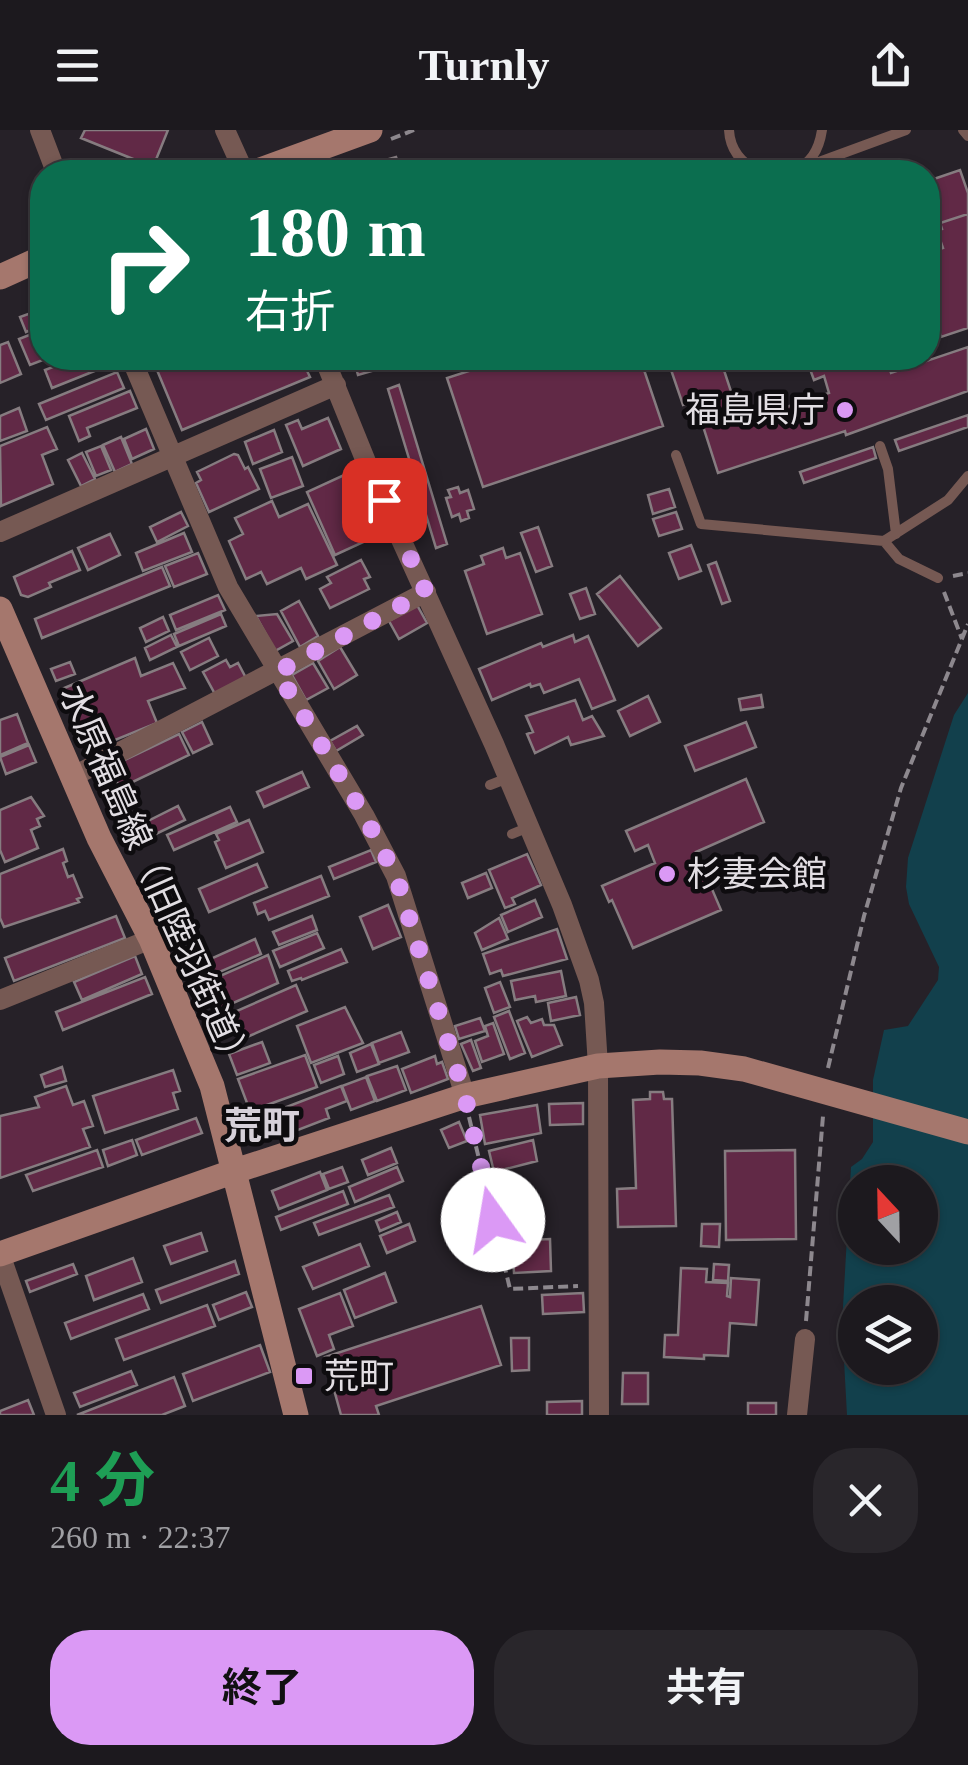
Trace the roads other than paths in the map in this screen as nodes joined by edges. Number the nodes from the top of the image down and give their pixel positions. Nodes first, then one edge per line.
1 (40, 130) edge
2 (225, 130) edge
3 (370, 130) edge
4 (729, 130) edge
5 (822, 130) edge
6 (906, 130) edge
7 (51, 160) edge
8 (239, 160) edge
9 (288, 160) edge
10 (741, 160) edge
11 (809, 160) edge
12 (824, 160) edge
13 (30, 263) edge
14 (0, 277) edge
15 (135, 370) edge
16 (329, 370) edge
17 (336, 385) junction
18 (880, 446) dead end
19 (676, 455) dead end
20 (172, 459) junction
21 (968, 476) edge
22 (0, 532) edge
23 (896, 534) junction
24 (884, 541) junction
25 (938, 578) road end
26 (426, 592) junction
27 (0, 609) edge
28 (277, 672) junction
29 (72, 777) junction
30 (151, 938) junction
31 (0, 1000) edge
32 (598, 1066) junction
33 (465, 1096) junction
34 (968, 1132) edge
35 (232, 1172) junction
36 (0, 1254) edge
37 (805, 1339) road end
38 (56, 1415) edge
39 (296, 1415) edge
40 (599, 1415) edge
41 (797, 1415) edge

1 - 7 street
2 - 8 street
3 - 9 main road
4 - 10 lane
5 - 11 lane
6 - 12 lane
13 - 14 main road
15 - 20 street
16 - 17 street
17 - 20 street
17 - 26 street
18 - 23 lane
19 - 24 lane
20 - 22 street
20 - 28 street
21 - 23 lane
23 - 24 lane
24 - 25 lane
26 - 28 street
26 - 32 street
27 - 29 main road, 水原福島線（旧陸羽街道）
28 - 29 street
28 - 33 street
29 - 30 main road, 水原福島線（旧陸羽街道）
30 - 31 street
30 - 35 main road, 水原福島線（旧陸羽街道）
32 - 33 main road
32 - 34 main road
32 - 40 street
33 - 35 main road
35 - 36 main road
35 - 39 main road, 水原福島線（旧陸羽街道）
36 - 38 street
37 - 41 street

